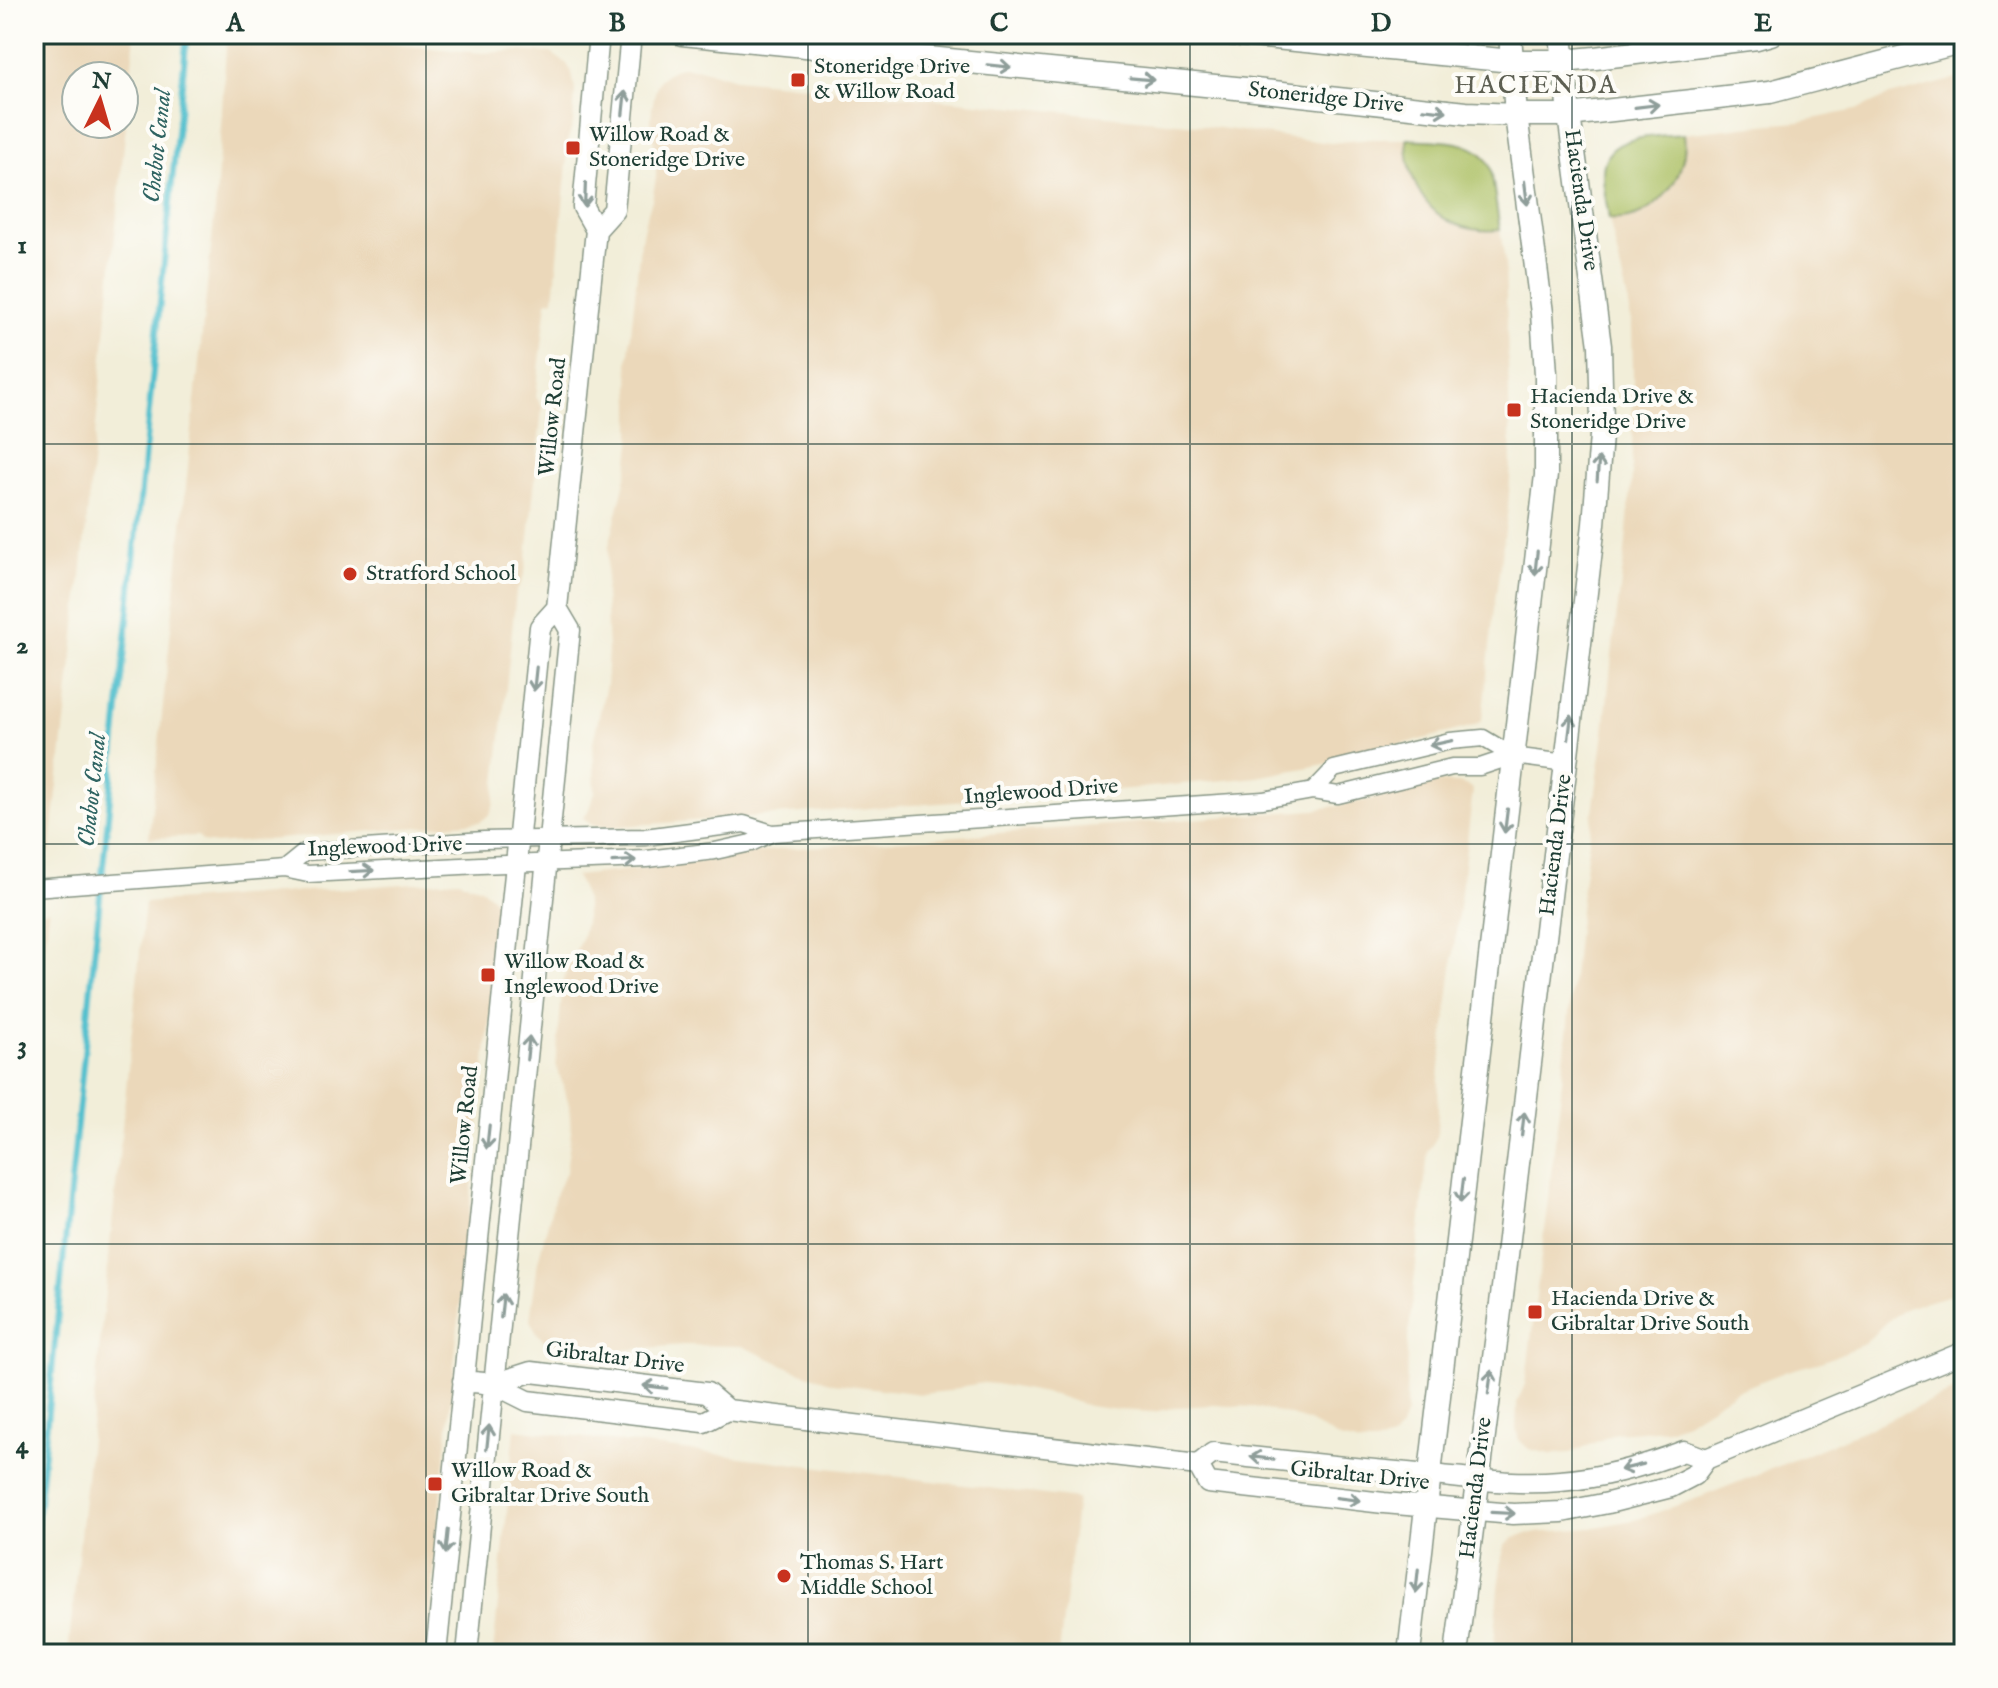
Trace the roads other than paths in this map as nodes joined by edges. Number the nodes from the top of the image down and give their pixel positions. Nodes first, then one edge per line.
1 (599, 34) edge
2 (631, 34) edge
3 (682, 34) edge
4 (1232, 34) edge
5 (1510, 34) edge
6 (1561, 34) edge
7 (1771, 34) edge
8 (1964, 41) edge
9 (1512, 61) junction
10 (1563, 61) junction
11 (1516, 115) junction
12 (1569, 115) junction
13 (596, 230) junction
14 (557, 608) junction
15 (1513, 756) junction
16 (1566, 763) junction
17 (1313, 791) junction
18 (772, 833) junction
19 (548, 839) junction
20 (517, 840) junction
21 (515, 864) junction
22 (546, 864) junction
23 (284, 869) junction
24 (34, 888) edge
25 (1964, 1352) edge
26 (463, 1381) junction
27 (494, 1384) junction
28 (727, 1410) junction
29 (1706, 1459) junction
30 (1198, 1465) junction
31 (1429, 1475) junction
32 (1477, 1479) junction
33 (1426, 1507) junction
34 (1473, 1511) junction
35 (436, 1654) edge
36 (467, 1654) edge
37 (1409, 1654) edge
38 (1456, 1654) edge

1 -> 13 street, Willow Road
13 -> 2 street, Willow Road
3 -> 11 main road, Stoneridge Drive
4 - 9 main road
5 - 9 main road
6 - 10 main road, Hacienda Drive
7 - 10 main road
12 -> 8 main road, Stoneridge Drive
9 - 10 main road
9 - 11 main road
10 - 12 main road, Hacienda Drive
11 - 12 main road, Stoneridge Drive
11 -> 15 main road
16 -> 12 main road, Hacienda Drive
13 - 14 street, Willow Road
14 - 19 street, Willow Road
14 -> 20 street, Willow Road
15 - 16 street, Inglewood Drive
15 - 17 street, Inglewood Drive
15 -> 17 street, Inglewood Drive
15 -> 31 main road
32 -> 16 main road, Hacienda Drive
17 - 18 street, Inglewood Drive
18 - 19 street, Inglewood Drive
22 -> 18 street, Inglewood Drive
19 - 20 street, Inglewood Drive
19 - 22 street, Willow Road
20 - 21 street, Willow Road
20 - 23 street, Inglewood Drive
21 - 22 street, Inglewood Drive
23 -> 21 street, Inglewood Drive
21 -> 26 street, Willow Road
27 -> 22 street, Willow Road
23 - 24 street, Inglewood Drive
25 - 29 street, Gibraltar Drive
26 - 27 street, Gibraltar Drive
26 -> 35 street, Willow Road
27 - 28 street, Gibraltar Drive
28 -> 27 street, Gibraltar Drive
36 -> 27 street, Willow Road
28 - 30 street, Gibraltar Drive
29 -> 32 street, Gibraltar Drive
34 -> 29 street, Gibraltar Drive
31 -> 30 street, Gibraltar Drive
30 -> 33 street, Gibraltar Drive
31 - 32 street, Gibraltar Drive
31 - 33 main road
32 - 34 main road, Hacienda Drive
33 - 34 street, Gibraltar Drive
33 -> 37 main road
34 - 38 main road, Hacienda Drive

